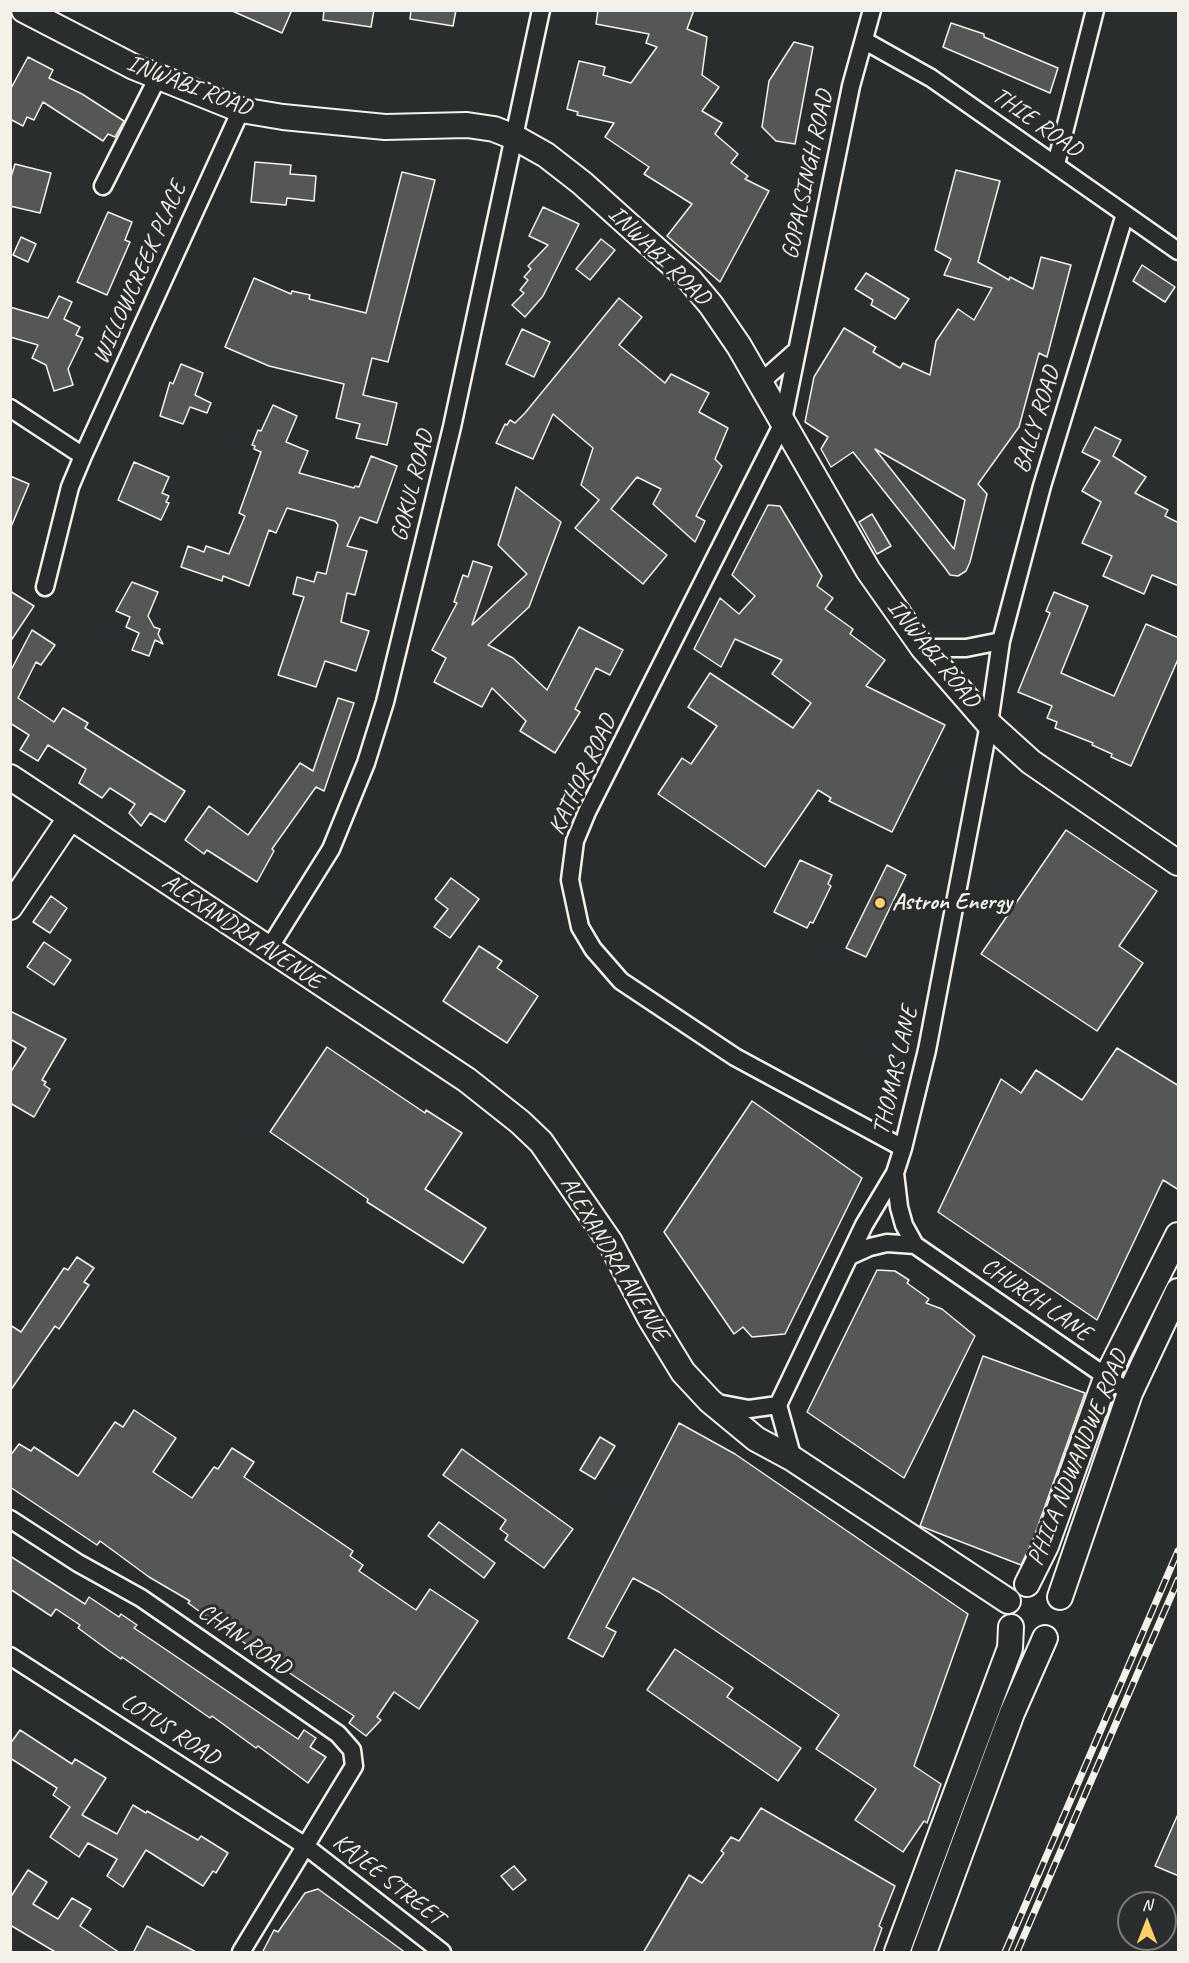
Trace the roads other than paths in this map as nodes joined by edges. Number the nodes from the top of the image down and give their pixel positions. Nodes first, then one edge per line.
1 (24, 10) edge
2 (541, 10) edge
3 (872, 10) edge
4 (1095, 10) edge
5 (865, 41) junction
6 (158, 76) junction
7 (241, 110) junction
8 (514, 137) junction
9 (1056, 164) junction
10 (102, 186) dead end
11 (1125, 214) junction
12 (1179, 250) edge
13 (796, 351) junction
14 (760, 383) junction
15 (10, 408) edge
16 (782, 425) junction
17 (83, 456) junction
18 (45, 587) dead end
19 (1001, 641) junction
20 (923, 648) junction
21 (989, 724) junction
22 (10, 777) edge
23 (70, 818) junction
24 (1179, 863) edge
25 (10, 907) edge
26 (268, 950) junction
27 (903, 1148) junction
28 (895, 1173) junction
29 (1179, 1235) edge
30 (915, 1245) junction
31 (850, 1256) junction
32 (1179, 1291) edge
33 (1106, 1378) junction
34 (1130, 1393) junction
35 (710, 1401) junction
36 (778, 1405) junction
37 (793, 1459) junction
38 (10, 1519) edge
39 (1027, 1584) junction
40 (1008, 1601) junction
41 (1057, 1619) junction
42 (1011, 1627) junction
43 (10, 1656) edge
44 (304, 1845) junction
45 (241, 1953) edge
46 (442, 1953) edge
47 (897, 1953) edge
48 (924, 1953) edge

1 - 6 street, INWABI ROAD
2 - 8 street, GOKUL ROAD
3 - 5 street, GOPALSINGH ROAD
4 - 9 street
5 - 9 street, THIE ROAD
5 - 13 street, GOPALSINGH ROAD
6 - 7 street, INWABI ROAD
6 - 10 street
7 - 8 street, INWABI ROAD
7 - 17 street, WILLOWCREEK PLACE
8 - 14 street, INWABI ROAD
8 - 26 street, GOKUL ROAD
9 - 11 street, THIE ROAD
11 - 12 street, THIE ROAD
11 - 19 street, BALLY ROAD
13 - 14 street
13 - 16 street, GOPALSINGH ROAD
14 - 16 street, INWABI ROAD
15 - 17 street
16 - 20 street, INWABI ROAD
16 - 27 street, KATHOR ROAD
17 - 18 street, WILLOWCREEK PLACE
19 - 20 street
19 - 21 street, BALLY ROAD
20 - 21 street, INWABI ROAD
21 - 24 street, INWABI ROAD
21 - 27 street, THOMAS LANE
22 - 23 street, ALEXANDRA AVENUE
23 - 25 street
23 - 26 street, ALEXANDRA AVENUE
26 - 35 street, ALEXANDRA AVENUE
27 - 28 street, THOMAS LANE
28 - 30 street, CHURCH LANE
28 - 31 street, THOMAS LANE
29 - 33 street, PHILA NDWANDWE ROAD
30 - 31 street
30 - 33 street, CHURCH LANE
31 - 36 street, THOMAS LANE
32 - 34 street, PHILA NDWANDWE ROAD
33 - 34 street, CHURCH LANE
33 - 39 street, PHILA NDWANDWE ROAD
34 - 41 street, PHILA NDWANDWE ROAD
35 - 36 street
35 - 37 street, ALEXANDRA AVENUE
36 - 37 street
37 - 40 street, ALEXANDRA AVENUE
38 - 44 street, CHAN ROAD
39 - 40 street
39 - 41 street
40 - 42 street
41 - 42 street
41 - 48 street, PHILA NDWANDWE ROAD
42 - 47 street
43 - 44 street, LOTUS ROAD
44 - 45 street, CHAN ROAD
44 - 46 street, KAJEE STREET

